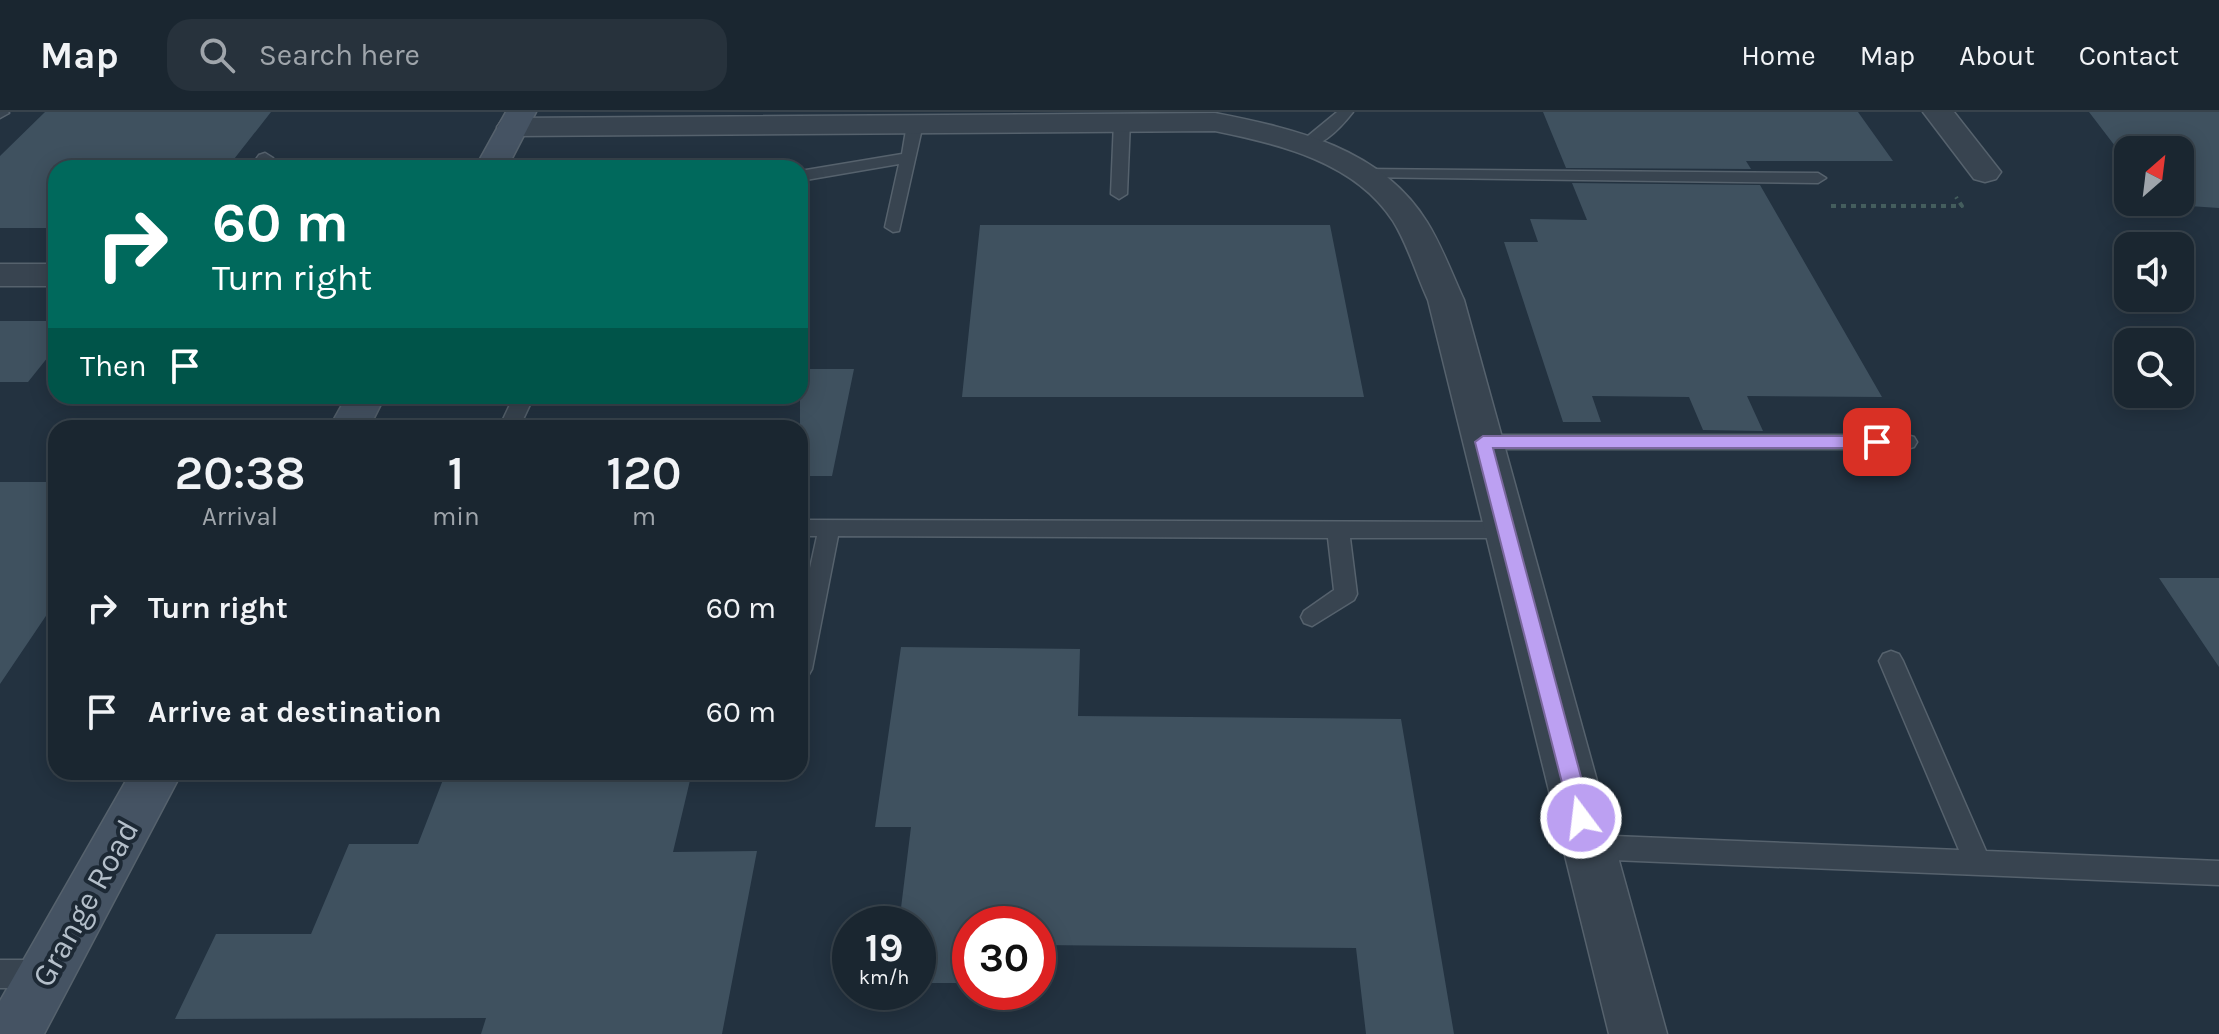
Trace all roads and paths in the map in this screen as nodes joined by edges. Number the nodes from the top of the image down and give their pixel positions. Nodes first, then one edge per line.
1 (1345, 112) edge
2 (1938, 112) edge
3 (695, 119) edge
4 (517, 120) edge
5 (1122, 121) junction
6 (912, 141) junction
7 (1309, 143) junction
8 (495, 160) edge
9 (1985, 172) dead end
10 (808, 174) edge
11 (1363, 174) junction
12 (1818, 178) dead end
13 (1119, 194) dead end
14 (893, 227) dead end
15 (0, 275) edge
16 (48, 275) edge
17 (1483, 442) junction
18 (1907, 442) dead end
19 (808, 528) edge
20 (829, 529) junction
21 (1338, 530) junction
22 (1506, 530) junction
23 (1312, 617) dead end
24 (808, 630) edge
25 (1891, 661) dead end
26 (152, 780) edge
27 (1589, 847) junction
28 (1978, 863) junction
29 (2219, 873) edge
30 (22, 974) edge
31 (13, 1034) edge
32 (1638, 1034) edge

1 - 7 lane
2 - 9 street
3 - 4 street
3 - 6 street
4 - 8 street
5 - 6 street
5 - 7 street
5 - 13 lane
6 - 10 lane
6 - 14 lane
7 - 11 street
11 - 12 lane
11 - 17 street
15 - 16 street
17 - 18 lane
17 - 22 street
19 - 20 lane
20 - 21 lane
20 - 24 lane
21 - 22 lane
21 - 23 lane
22 - 27 street
25 - 28 lane
26 - 30 street, Grange Road
27 - 28 lane
27 - 32 street
28 - 29 lane
30 - 31 street, Grange Road

